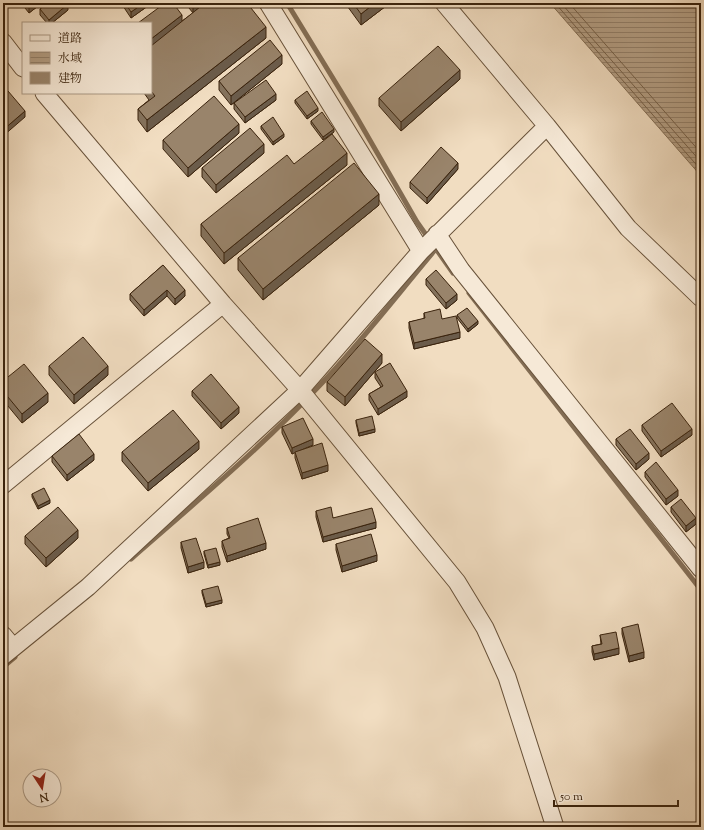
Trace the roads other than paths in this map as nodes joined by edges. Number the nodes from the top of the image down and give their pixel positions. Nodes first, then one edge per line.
1 (268, 3) edge
2 (444, 3) edge
3 (3, 42) edge
4 (22, 67) edge
5 (45, 94) edge
6 (547, 126) junction
7 (437, 234) junction
8 (421, 250) junction
9 (701, 298) edge
10 (223, 304) junction
11 (300, 390) junction
12 (3, 485) edge
13 (701, 569) edge
14 (6, 646) edge
15 (555, 827) edge

1 - 8 street
2 - 6 street
3 - 4 street
5 - 10 street
6 - 7 street
6 - 9 street
7 - 8 street
7 - 13 street
8 - 11 street
10 - 11 street
10 - 12 street
11 - 14 street
11 - 15 street

